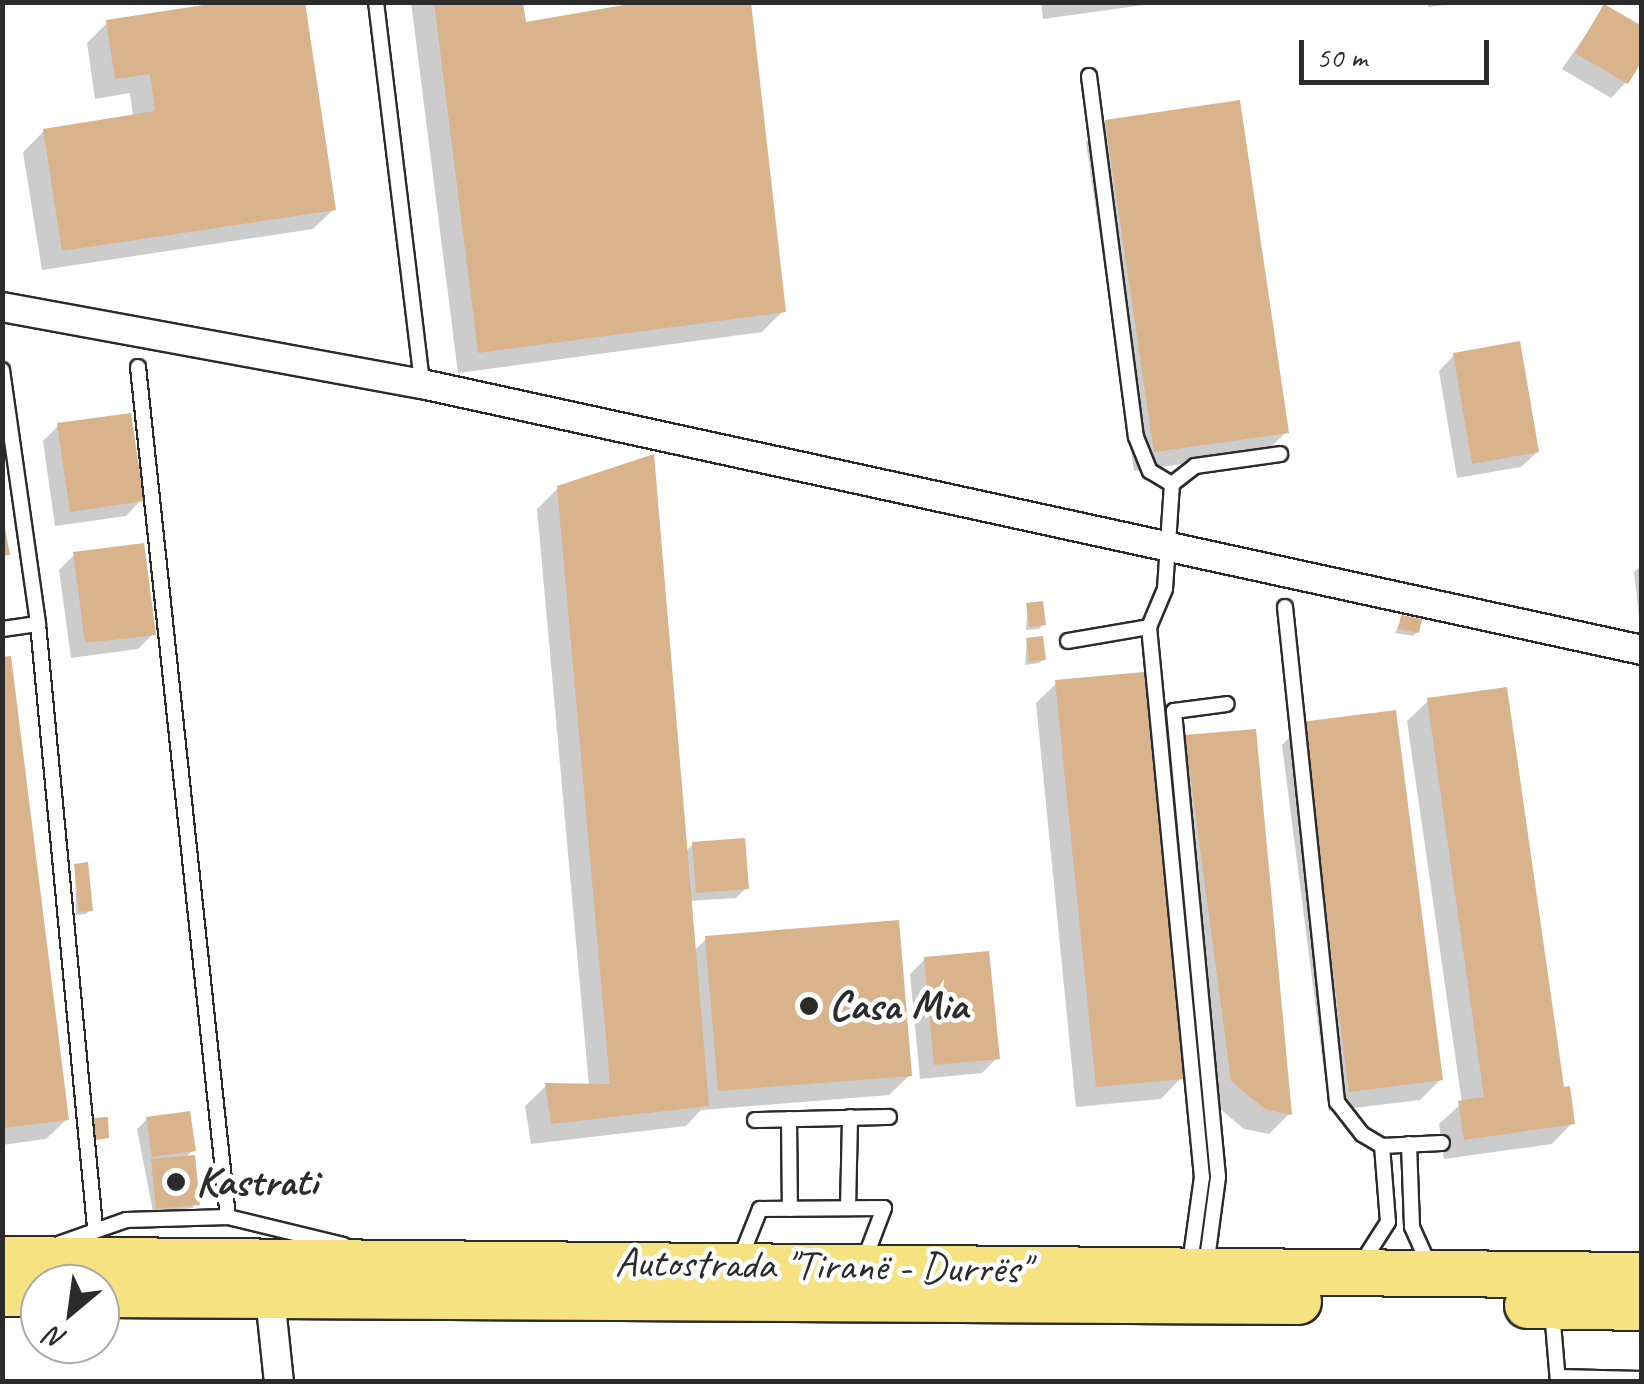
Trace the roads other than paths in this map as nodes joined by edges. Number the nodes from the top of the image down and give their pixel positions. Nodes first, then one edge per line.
1 (376, 2) edge
2 (1089, 76) dead end
3 (2, 307) edge
4 (138, 367) dead end
5 (2, 370) edge
6 (422, 384) junction
7 (1280, 454) dead end
8 (1172, 484) junction
9 (1167, 542) junction
10 (1285, 607) dead end
11 (38, 624) junction
12 (1149, 627) junction
13 (2, 629) edge
14 (1068, 641) dead end
15 (1642, 650) edge
16 (1227, 704) dead end
17 (889, 1116) dead end
18 (850, 1118) junction
19 (789, 1119) junction
20 (755, 1120) dead end
21 (1442, 1143) dead end
22 (1409, 1144) junction
23 (1382, 1146) junction
24 (848, 1208) junction
25 (790, 1209) junction
26 (228, 1217) junction
27 (96, 1227) junction
28 (407, 1264) junction
29 (738, 1265) junction
30 (862, 1266) junction
31 (1197, 1268) junction
32 (1334, 1272) junction
33 (1430, 1273) junction
34 (1642, 1275) edge
35 (18, 1276) edge
36 (120, 1294) edge
37 (270, 1297) junction
38 (1552, 1306) junction
39 (1642, 1307) edge
40 (1558, 1379) edge
41 (1642, 1379) edge
42 (278, 1382) edge

1 - 6 lane
2 - 8 lane
3 - 6 street
4 - 26 lane
5 - 11 lane
6 - 9 street
7 - 8 lane
8 - 9 lane
9 - 12 lane
9 - 15 street
10 - 23 lane
11 - 13 lane
11 - 27 lane
12 - 14 lane
12 - 31 lane
16 - 31 lane
17 - 18 lane
18 - 19 lane
18 - 24 lane
19 - 20 lane
19 - 25 lane
21 - 22 lane
22 - 23 lane
22 - 33 lane
23 - 32 lane
24 - 25 lane
24 - 30 lane
25 - 29 lane
26 - 27 lane
26 - 28 lane
27 - 35 lane
28 - 29 highway, Autostrada "Tiranë - Durrës"
28 - 35 highway, Autostrada "Tiranë - Durrës"
29 - 30 highway, Autostrada "Tiranë - Durrës"
30 - 31 highway, Autostrada "Tiranë - Durrës"
31 - 32 highway, Autostrada "Tiranë - Durrës"
32 - 33 highway, Autostrada "Tiranë - Durrës"
33 - 34 highway, Autostrada "Tiranë - Durrës"
36 - 37 highway, Autostrada "Tiranë - Durrës"
37 - 38 highway, Autostrada "Tiranë - Durrës"
37 - 42 street
38 - 39 highway, Autostrada "Tiranë - Durrës"
38 - 40 lane
40 - 41 lane

